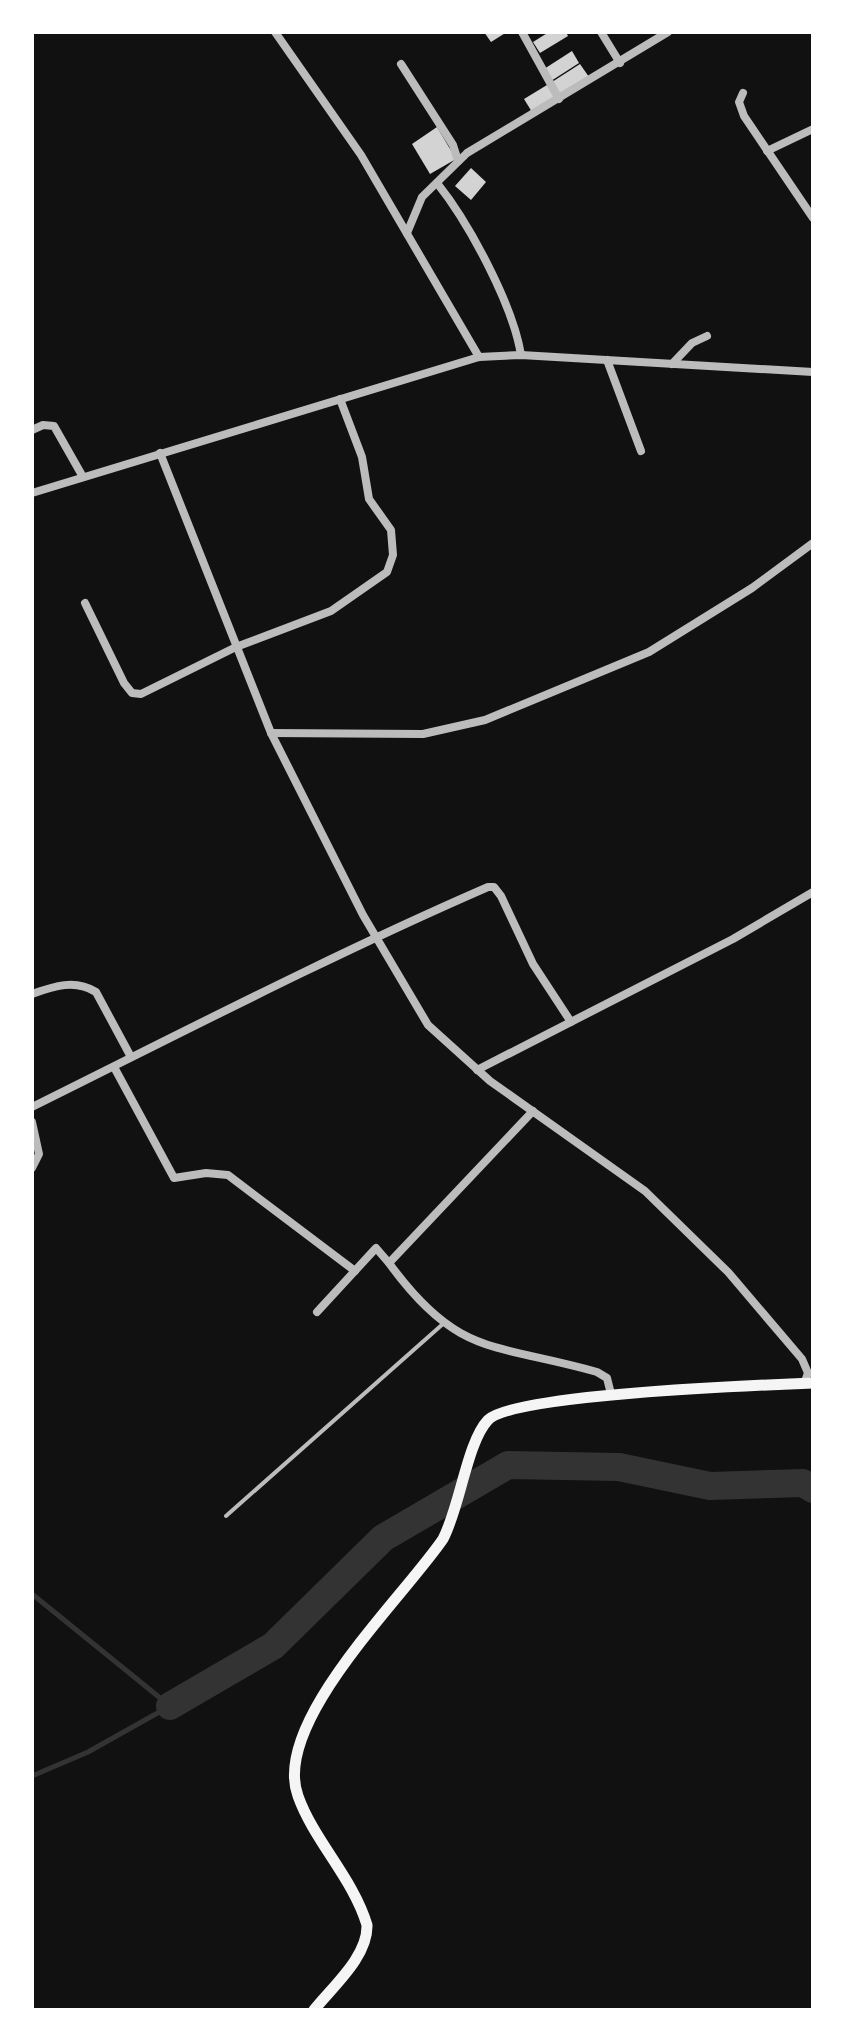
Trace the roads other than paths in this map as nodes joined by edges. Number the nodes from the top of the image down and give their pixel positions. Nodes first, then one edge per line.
1 (275, 32) edge
2 (522, 32) edge
3 (601, 32) edge
4 (668, 32) edge
5 (620, 63) junction
6 (401, 64) dead end
7 (743, 93) dead end
8 (559, 99) junction
9 (813, 129) edge
10 (767, 151) junction
11 (458, 161) junction
12 (437, 183) junction
13 (809, 206) edge
14 (813, 218) edge
15 (407, 233) junction
16 (707, 336) dead end
17 (521, 355) junction
18 (479, 357) junction
19 (607, 360) junction
20 (672, 364) junction
21 (813, 372) edge
22 (340, 399) junction
23 (32, 430) edge
24 (641, 451) dead end
25 (160, 453) junction
26 (83, 477) junction
27 (32, 493) edge
28 (813, 543) edge
29 (85, 603) dead end
30 (236, 647) junction
31 (271, 733) junction
32 (813, 892) edge
33 (376, 935) junction
34 (32, 994) edge
35 (571, 1022) junction
36 (131, 1057) junction
37 (114, 1067) junction
38 (480, 1072) junction
39 (32, 1107) edge
40 (533, 1111) junction
41 (32, 1122) edge
42 (32, 1168) edge
43 (389, 1263) junction
44 (355, 1271) junction
45 (317, 1312) dead end
46 (444, 1323) junction
47 (808, 1383) edge
48 (611, 1394) junction
49 (226, 1516) dead end
50 (314, 2010) edge

1 - 15 street
2 - 8 street
3 - 5 street
4 - 5 street
5 - 8 street
6 - 11 street
7 - 10 street
8 - 11 street
9 - 10 street
10 - 13 street
11 - 12 street
12 - 15 street
12 - 17 street
13 - 14 street
15 - 18 street
16 - 20 street
17 - 18 street
17 - 19 street
18 - 22 street
19 - 20 street
19 - 24 street
20 - 21 street
22 - 25 street
22 - 30 street
23 - 26 street
25 - 26 street
25 - 30 street
26 - 27 street
28 - 31 street
29 - 30 street
30 - 31 street
31 - 33 street
32 - 35 street
33 - 35 street
33 - 36 street
33 - 38 street
34 - 36 street
35 - 38 street
36 - 37 street
37 - 39 street
37 - 44 street
38 - 40 street
40 - 43 street
40 - 47 street
41 - 42 street
43 - 44 street
43 - 46 street
44 - 45 street
46 - 48 street
46 - 49 lane
47 - 48 main road
48 - 50 main road

